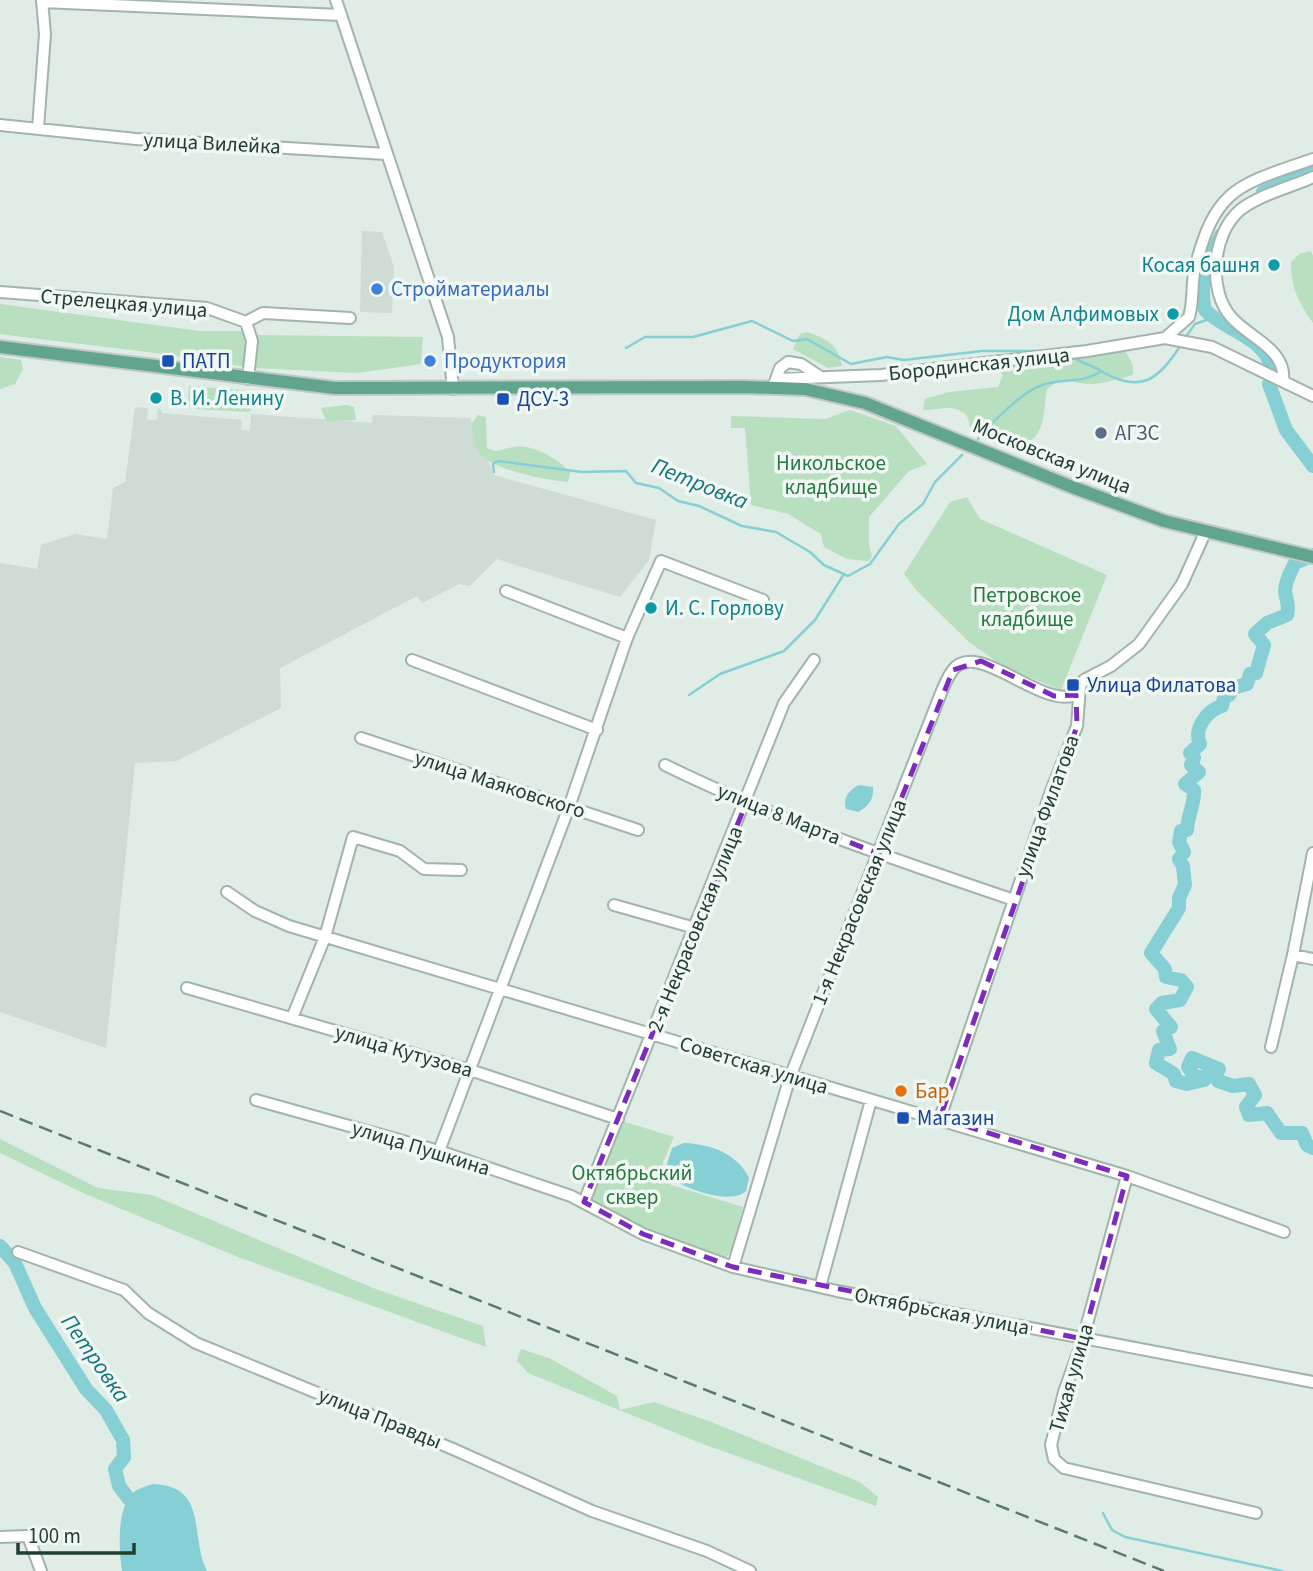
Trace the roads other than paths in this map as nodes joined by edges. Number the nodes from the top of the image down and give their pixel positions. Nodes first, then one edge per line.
1 (336, 0) edge
2 (42, 1) edge
3 (341, 15) junction
4 (0, 125) edge
5 (38, 128) junction
6 (386, 154) junction
7 (1313, 159) edge
8 (1313, 177) edge
9 (0, 292) edge
10 (351, 318) dead end
11 (246, 322) junction
12 (1165, 338) junction
13 (0, 347) edge
14 (1275, 377) junction
15 (248, 379) junction
16 (776, 383) junction
17 (453, 389) junction
18 (1313, 396) edge
19 (1205, 533) junction
20 (1313, 557) edge
21 (506, 592) dead end
22 (763, 600) dead end
23 (627, 638) junction
24 (412, 660) dead end
25 (814, 660) dead end
26 (1076, 695) junction
27 (597, 730) junction
28 (361, 738) dead end
29 (665, 765) dead end
30 (747, 801) junction
31 (569, 807) junction
32 (638, 830) dead end
33 (1313, 853) edge
34 (879, 854) junction
35 (461, 870) dead end
36 (227, 892) dead end
37 (1014, 900) junction
38 (614, 905) dead end
39 (695, 929) junction
40 (325, 937) junction
41 (1293, 955) junction
42 (1313, 959) edge
43 (187, 988) dead end
44 (501, 990) junction
45 (292, 1018) junction
46 (653, 1035) junction
47 (1271, 1047) dead end
48 (470, 1070) junction
49 (790, 1077) junction
50 (256, 1100) dead end
51 (872, 1100) junction
52 (940, 1118) junction
53 (618, 1119) junction
54 (439, 1151) junction
55 (1128, 1176) junction
56 (584, 1202) junction
57 (1284, 1232) dead end
58 (18, 1252) dead end
59 (733, 1267) junction
60 (820, 1287) junction
61 (1083, 1339) junction
62 (1313, 1381) edge
63 (1256, 1513) dead end
64 (0, 1537) edge
65 (41, 1571) edge
66 (750, 1571) edge

1 - 3 street
2 - 3 street
2 - 5 street
3 - 6 street
4 - 5 street, улица Вилейка
5 - 6 street, улица Вилейка
6 - 17 street
7 - 12 street
8 - 14 street
9 - 11 street, Стрелецкая улица
10 - 11 street
11 - 15 street
12 - 14 street, Бородинская улица
12 - 16 street, Бородинская улица
13 - 15 main road, Московская улица
14 - 18 street, Бородинская улица
15 - 17 main road, Московская улица
16 - 17 main road, Московская улица
16 - 19 main road, Московская улица
19 - 20 main road, Московская улица
19 - 26 street
21 - 23 street
22 - 23 street
23 - 27 street
24 - 27 street
25 - 30 street, 2-я Некрасовская улица
26 - 34 street, 1-я Некрасовская улица
26 - 37 street, улица Филатова
27 - 31 street
28 - 31 street, улица Маяковского
29 - 30 street, улица 8 Марта
30 - 34 street, улица 8 Марта
30 - 39 street, 2-я Некрасовская улица
31 - 32 street, улица Маяковского
31 - 44 street
33 - 41 street
34 - 37 street, улица 8 Марта
34 - 49 street, 1-я Некрасовская улица
35 - 40 street
36 - 40 street, Советская улица
37 - 52 street, улица Филатова
38 - 39 street
39 - 46 street, 2-я Некрасовская улица
40 - 44 street, Советская улица
40 - 45 street
41 - 42 street
41 - 47 street
43 - 45 street, улица Кутузова
44 - 46 street, Советская улица
44 - 48 street
45 - 48 street, улица Кутузова
46 - 49 street, Советская улица
46 - 53 street, 2-я Некрасовская улица
48 - 53 street, улица Кутузова
48 - 54 street
49 - 51 street, Советская улица
49 - 59 street, 1-я Некрасовская улица
50 - 54 street, улица Пушкина
51 - 52 street, Советская улица
51 - 60 street
52 - 55 street, Советская улица
53 - 56 street, 2-я Некрасовская улица
54 - 56 street, улица Пушкина
55 - 57 street, Советская улица
55 - 61 street, Тихая улица
56 - 59 street, Октябрьская улица
58 - 66 street, улица Правды
59 - 60 street, Октябрьская улица
60 - 61 street, Октябрьская улица
61 - 62 street, Октябрьская улица
61 - 63 street, Тихая улица
64 - 65 street

